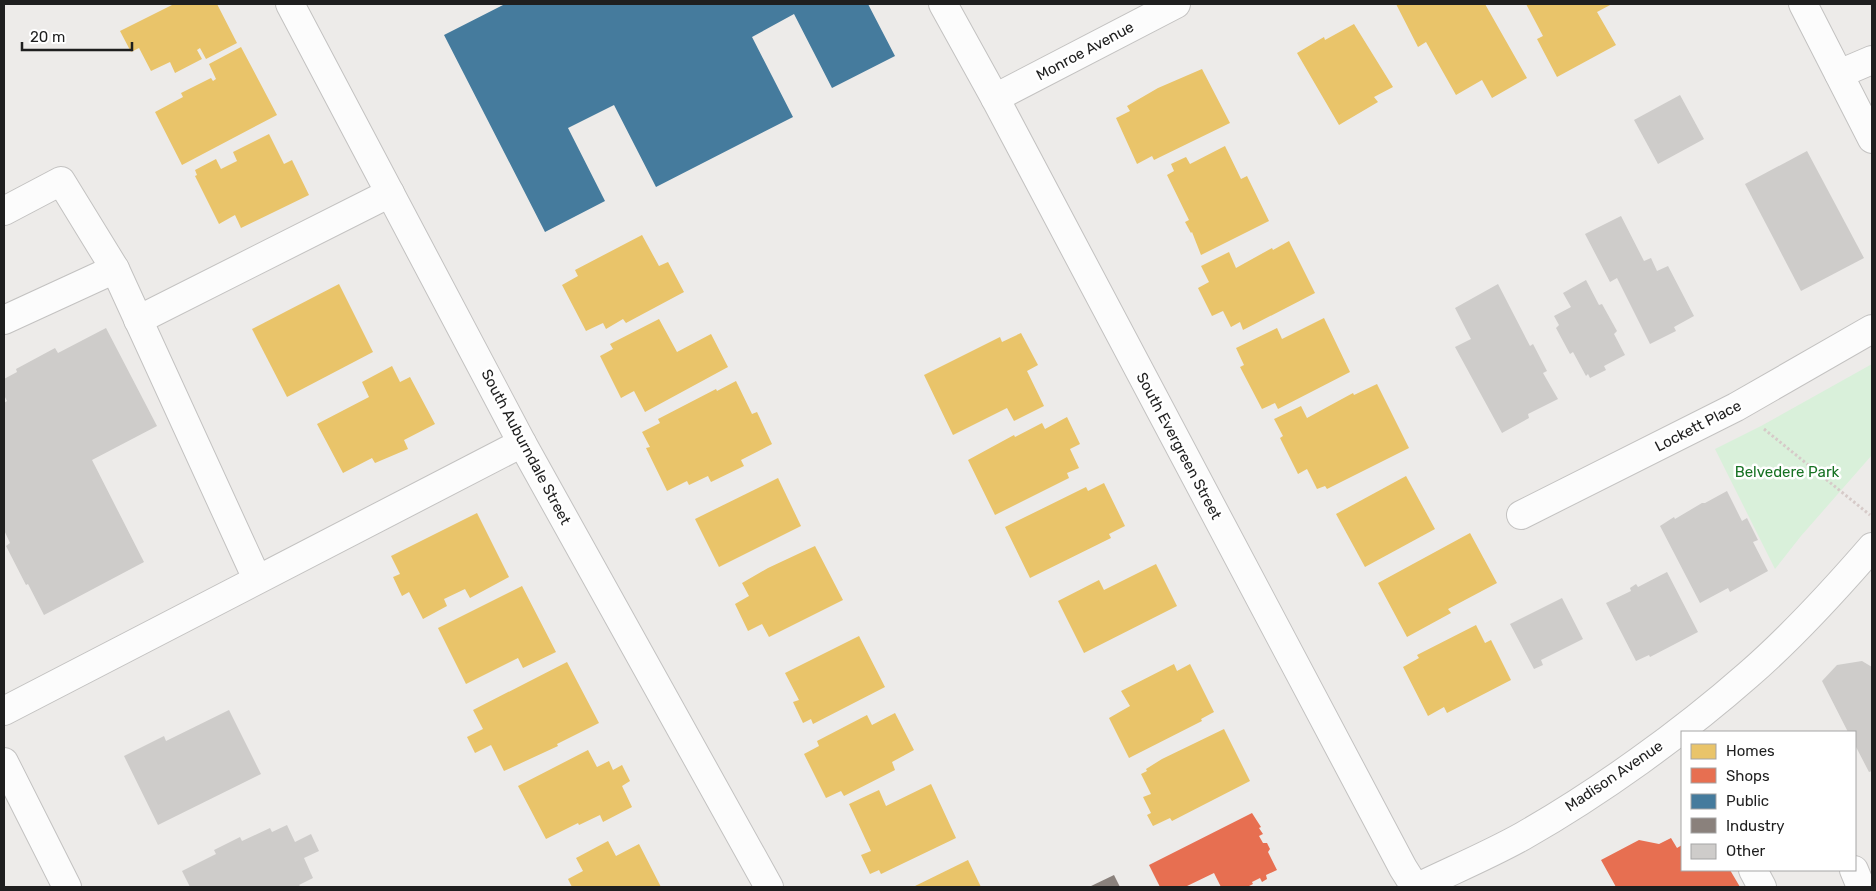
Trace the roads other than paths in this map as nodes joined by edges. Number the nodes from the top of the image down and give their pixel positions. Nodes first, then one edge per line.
1 (290, 4) edge
2 (1176, 4) edge
3 (1803, 4) edge
4 (947, 5) edge
5 (1872, 60) edge
6 (1839, 74) junction
7 (995, 98) junction
8 (1872, 139) edge
9 (390, 193) junction
10 (4, 211) edge
11 (115, 269) junction
12 (4, 320) edge
13 (138, 320) junction
14 (1872, 330) edge
15 (522, 443) junction
16 (1521, 515) dead end
17 (1872, 547) edge
18 (257, 579) junction
19 (4, 711) edge
20 (1691, 731) edge
21 (1677, 745) edge
22 (4, 762) edge
23 (14, 809) edge
24 (1754, 871) edge
25 (1854, 871) edge
26 (68, 887) edge
27 (769, 887) edge
28 (1416, 887) edge
29 (1762, 887) edge
30 (1861, 887) edge

1 - 9 street, South Auburndale Street
2 - 7 street, Monroe Avenue
3 - 6 street
4 - 7 street, South Evergreen Street
5 - 6 street
6 - 8 street
7 - 28 street, South Evergreen Street
9 - 13 street
9 - 15 street, South Auburndale Street
10 - 11 street
11 - 12 street
11 - 13 street
13 - 18 street
14 - 16 street, Lockett Place
15 - 18 street
15 - 27 street, South Auburndale Street
17 - 20 street, Madison Avenue
18 - 19 street
21 - 28 street, Madison Avenue
22 - 23 street
23 - 26 street
24 - 29 street
25 - 30 street

